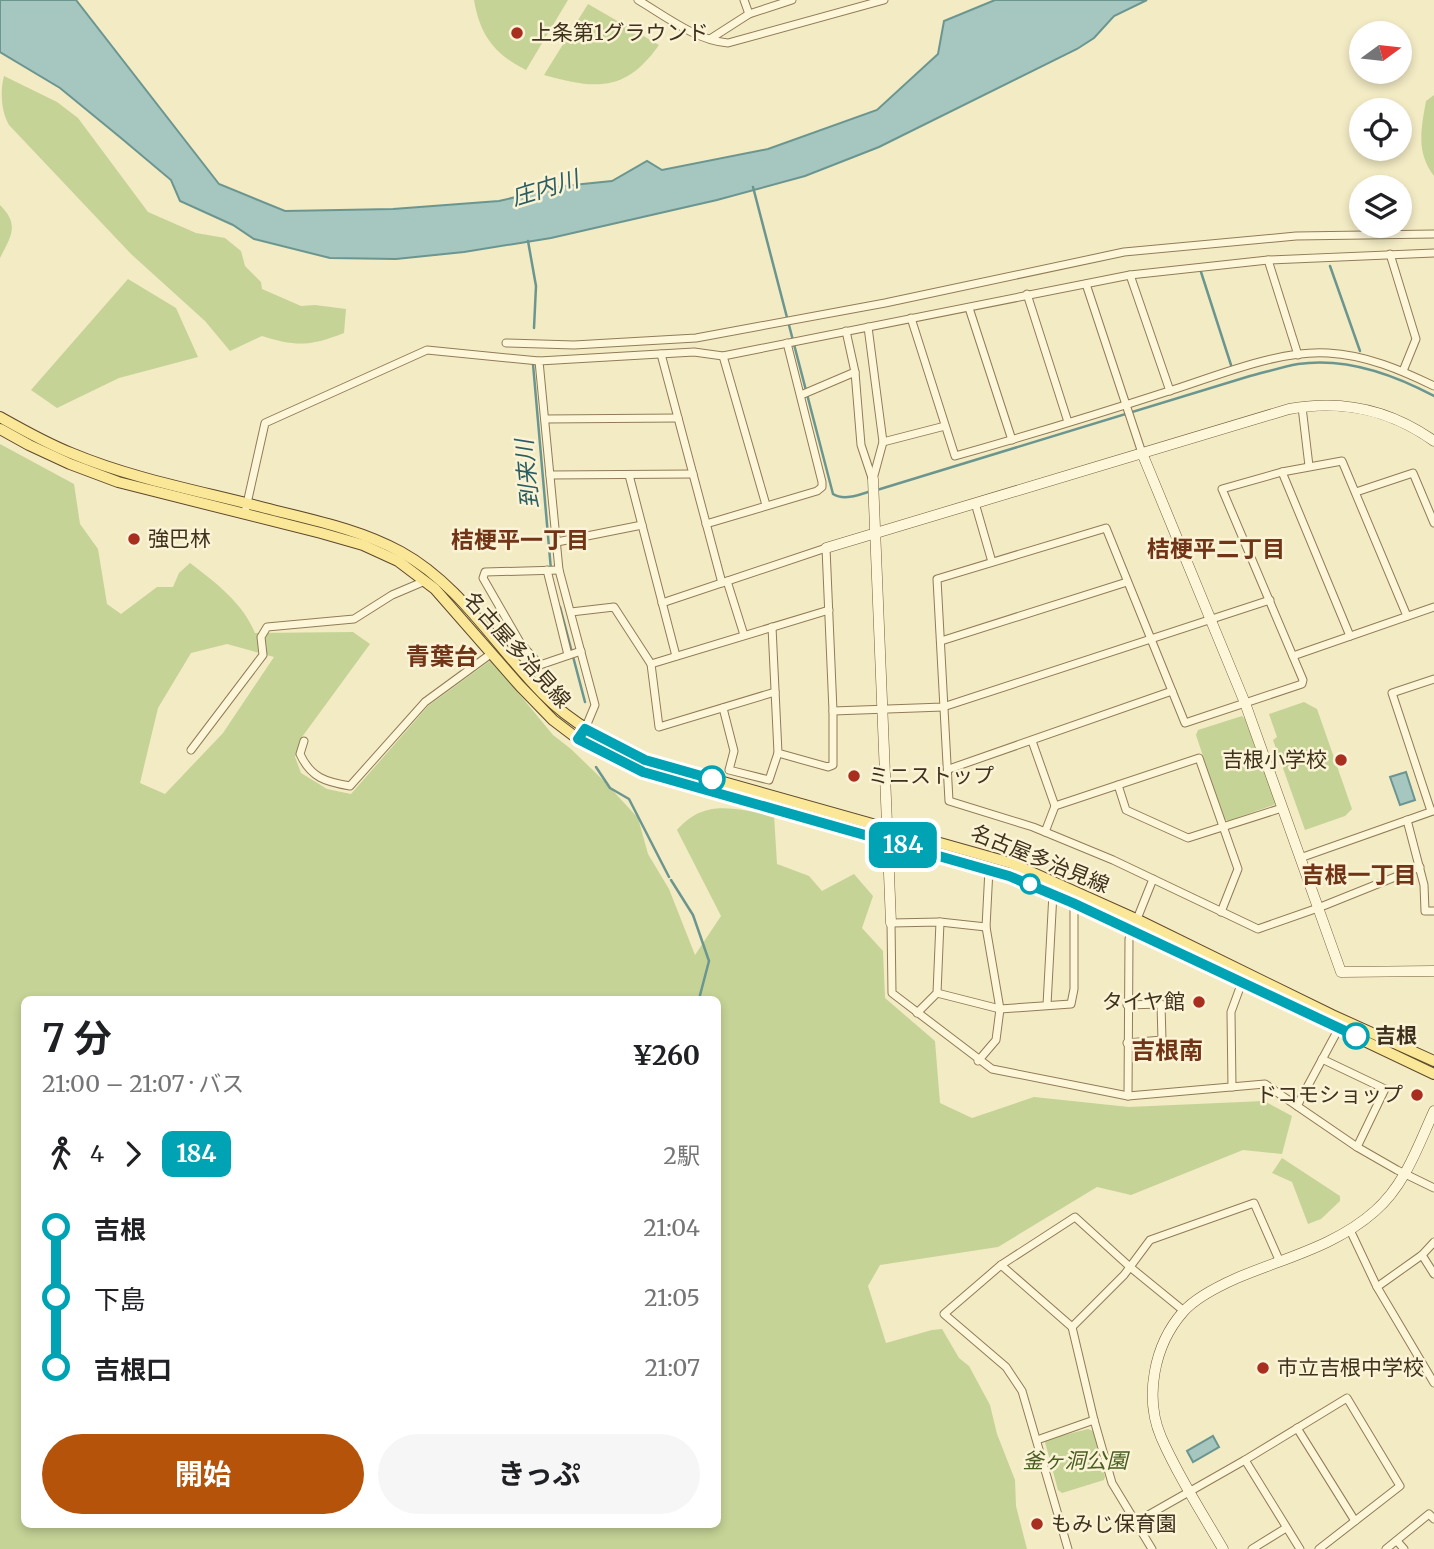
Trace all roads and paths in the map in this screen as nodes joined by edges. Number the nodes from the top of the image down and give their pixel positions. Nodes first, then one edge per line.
1 (638, 0) edge
2 (744, 0) edge
3 (788, 0) edge
4 (884, 0) edge
5 (749, 14) junction
6 (710, 39) junction
7 (1434, 234) edge
8 (1434, 253) edge
9 (1390, 254) junction
10 (1268, 260) junction
11 (1130, 275) junction
12 (1086, 284) junction
13 (1027, 294) junction
14 (969, 308) junction
15 (911, 318) junction
16 (868, 327) junction
17 (846, 331) junction
18 (788, 343) junction
19 (506, 344) dead end
20 (661, 354) junction
21 (1298, 355) junction
22 (723, 356) junction
23 (539, 361) junction
24 (1402, 371) junction
25 (855, 372) junction
26 (1434, 386) edge
27 (1170, 391) junction
28 (801, 395) junction
29 (1126, 405) junction
30 (1302, 407) junction
31 (0, 417) edge
32 (678, 418) junction
33 (545, 419) junction
34 (1068, 422) junction
35 (945, 426) junction
36 (0, 429) edge
37 (1433, 439) edge
38 (1012, 440) junction
39 (883, 442) junction
40 (1142, 453) junction
41 (1309, 466) junction
42 (1282, 472) junction
43 (693, 474) junction
44 (550, 475) junction
45 (629, 475) junction
46 (873, 487) junction
47 (1356, 492) junction
48 (975, 503) junction
49 (766, 505) junction
50 (246, 509) junction
51 (1434, 523) edge
52 (706, 524) junction
53 (642, 525) junction
54 (875, 532) junction
55 (557, 542) junction
56 (826, 548) junction
57 (992, 562) junction
58 (552, 570) junction
59 (425, 581) junction
60 (724, 582) junction
61 (1127, 582) junction
62 (1270, 600) junction
63 (662, 603) junction
64 (1434, 607) edge
65 (829, 610) junction
66 (571, 612) junction
67 (1407, 616) junction
68 (1210, 619) junction
69 (772, 627) junction
70 (744, 635) junction
71 (1350, 636) junction
72 (1151, 639) junction
73 (941, 641) junction
74 (492, 653) junction
75 (573, 653) junction
76 (676, 656) junction
77 (1293, 656) junction
78 (651, 664) junction
79 (1434, 679) edge
80 (1172, 691) junction
81 (775, 692) junction
82 (1245, 703) junction
83 (943, 707) junction
84 (723, 708) junction
85 (882, 709) junction
86 (833, 711) junction
87 (585, 729) junction
88 (578, 739) junction
89 (304, 741) dead end
90 (1032, 741) junction
91 (191, 750) dead end
92 (778, 753) junction
93 (949, 769) junction
94 (1118, 785) junction
95 (1055, 806) junction
96 (1282, 808) junction
97 (1432, 811) edge
98 (1407, 820) junction
99 (886, 827) junction
100 (1224, 828) junction
101 (1045, 832) junction
102 (886, 840) junction
103 (1300, 858) junction
104 (1420, 867) junction
105 (989, 869) junction
106 (1153, 879) junction
107 (1053, 893) junction
108 (1073, 903) junction
109 (1318, 908) junction
110 (1434, 911) edge
111 (1221, 912) junction
112 (940, 922) junction
113 (891, 923) junction
114 (1133, 925) junction
115 (986, 927) junction
116 (1434, 971) edge
117 (1242, 982) junction
118 (937, 993) junction
119 (1047, 1005) junction
120 (1127, 1005) junction
121 (1000, 1009) junction
122 (917, 1013) junction
123 (1339, 1028) junction
124 (1127, 1043) junction
125 (1322, 1059) junction
126 (978, 1061) junction
127 (1434, 1061) edge
128 (1434, 1074) edge
129 (1232, 1087) junction
130 (1128, 1096) junction
131 (1297, 1106) junction
132 (1434, 1111) edge
133 (1357, 1146) junction
134 (1405, 1174) junction
135 (1434, 1188) edge
136 (1350, 1230) junction
137 (1434, 1242) edge
138 (1422, 1255) junction
139 (1280, 1262) junction
140 (1001, 1265) junction
141 (1130, 1267) junction
142 (1434, 1274) edge
143 (1377, 1287) junction
144 (1184, 1311) junction
145 (1072, 1327) junction
146 (1434, 1383) edge
147 (1094, 1420) junction
148 (1297, 1427) junction
149 (1037, 1440) junction
150 (1245, 1460) junction
151 (1190, 1491) junction
152 (1434, 1519) edge
153 (1355, 1521) junction
154 (1136, 1522) junction
155 (1286, 1528) junction
156 (1397, 1541) junction
157 (1068, 1549) edge
158 (1152, 1549) edge
159 (1223, 1549) edge
160 (1252, 1549) edge
161 (1300, 1549) edge
162 (1319, 1549) edge
163 (1386, 1549) edge
164 (1404, 1549) edge

1 - 6 street
2 - 5 street
3 - 5 street
4 - 6 street
5 - 6 street
7 - 19 street
8 - 9 street
9 - 10 street
9 - 24 street
10 - 11 street
10 - 21 street
11 - 12 street
11 - 27 street
12 - 13 street
12 - 29 street
13 - 14 street
13 - 34 street
14 - 15 street
14 - 38 street
15 - 16 street
15 - 35 street
16 - 17 street
16 - 39 street
17 - 18 street
17 - 25 street
18 - 22 street
18 - 28 street
20 - 22 street
20 - 23 street
20 - 32 street
21 - 24 street
21 - 27 street
22 - 49 street
23 - 33 street
23 - 50 street
24 - 26 street
25 - 28 street
25 - 46 street
27 - 29 street
28 - 49 street
29 - 34 street
29 - 40 street
30 - 37 street
30 - 40 street
30 - 41 street
31 - 50 main road, 名古屋多治見線
32 - 33 street
32 - 43 street
33 - 44 street
34 - 38 street
35 - 38 street
35 - 39 street
36 - 50 main road, 名古屋多治見線
39 - 46 street
40 - 48 street
40 - 68 street
41 - 42 street
41 - 47 street
42 - 62 street
42 - 71 street
43 - 45 street
43 - 52 street
44 - 45 street
44 - 55 street
45 - 53 street
46 - 54 street
47 - 51 street
47 - 67 street
48 - 54 street
48 - 57 street
49 - 52 street
50 - 59 main road, 名古屋多治見線
50 - 87 main road, 名古屋多治見線
52 - 60 street
53 - 55 street
53 - 63 street
54 - 56 street
54 - 85 street
55 - 58 street
56 - 60 street
56 - 65 street
57 - 61 street
57 - 73 street
58 - 66 street
58 - 75 street
58 - 75 street
59 - 74 main road, 名古屋多治見線
59 - 91 street
60 - 63 street
60 - 70 street
61 - 72 street
61 - 73 street
62 - 68 street
62 - 77 street
63 - 76 street
64 - 67 street
65 - 69 street
65 - 86 street
66 - 75 street
66 - 78 street
67 - 71 street
68 - 72 street
68 - 82 street
69 - 70 street
69 - 81 street
70 - 76 street
71 - 77 street
72 - 80 street
72 - 83 street
73 - 83 street
74 - 88 main road, 名古屋多治見線
74 - 89 street
75 - 87 street
76 - 78 street
77 - 82 street
78 - 84 street
79 - 97 street
80 - 82 street
80 - 90 street
81 - 84 street
81 - 92 street
82 - 96 street
83 - 85 street
83 - 93 street
84 - 92 street
85 - 86 street
85 - 99 street
86 - 92 street
87 - 88 street
87 - 99 main road, 名古屋多治見線
88 - 102 main road, 名古屋多治見線
90 - 93 street
90 - 95 street
93 - 101 street
94 - 95 street
94 - 100 street
94 - 100 street
95 - 101 street
96 - 100 street
96 - 103 street
97 - 98 street
98 - 103 street
98 - 104 street
99 - 102 street
99 - 114 main road, 名古屋多治見線
100 - 111 street
101 - 106 street
102 - 105 main road, 名古屋多治見線
102 - 113 street
103 - 109 street
104 - 109 street
104 - 110 street
105 - 107 main road, 名古屋多治見線
105 - 115 street
106 - 111 street
106 - 114 street
107 - 108 main road, 名古屋多治見線
107 - 119 street
108 - 114 main road, 名古屋多治見線
108 - 119 street
109 - 111 street
109 - 116 street
112 - 113 street
112 - 115 street
112 - 118 street
113 - 122 street
114 - 117 main road, 名古屋多治見線
114 - 120 street
114 - 127 main road, 名古屋多治見線
115 - 121 street
117 - 123 main road, 名古屋多治見線
117 - 129 street
118 - 121 street
118 - 122 street
119 - 121 street
120 - 124 street
120 - 124 street
121 - 126 street
122 - 126 street
123 - 125 street
123 - 128 main road, 名古屋多治見線
124 - 130 street
125 - 131 street
125 - 133 street
126 - 130 street
129 - 130 street
129 - 131 street
131 - 133 street
132 - 134 street
133 - 134 street
134 - 135 street
134 - 136 street
136 - 139 street
136 - 143 street
137 - 138 street
138 - 142 street
138 - 143 street
139 - 141 street
139 - 144 street
140 - 141 street
140 - 145 street
140 - 149 street
141 - 144 street
141 - 145 street
143 - 146 street
144 - 151 street
145 - 147 street
147 - 149 street
147 - 154 street
148 - 150 street
148 - 153 street
148 - 153 street
149 - 157 street
150 - 151 street
150 - 155 street
151 - 154 street
151 - 159 street
152 - 156 street
153 - 162 street
154 - 158 street
155 - 160 street
155 - 161 street
156 - 163 street
156 - 164 street

